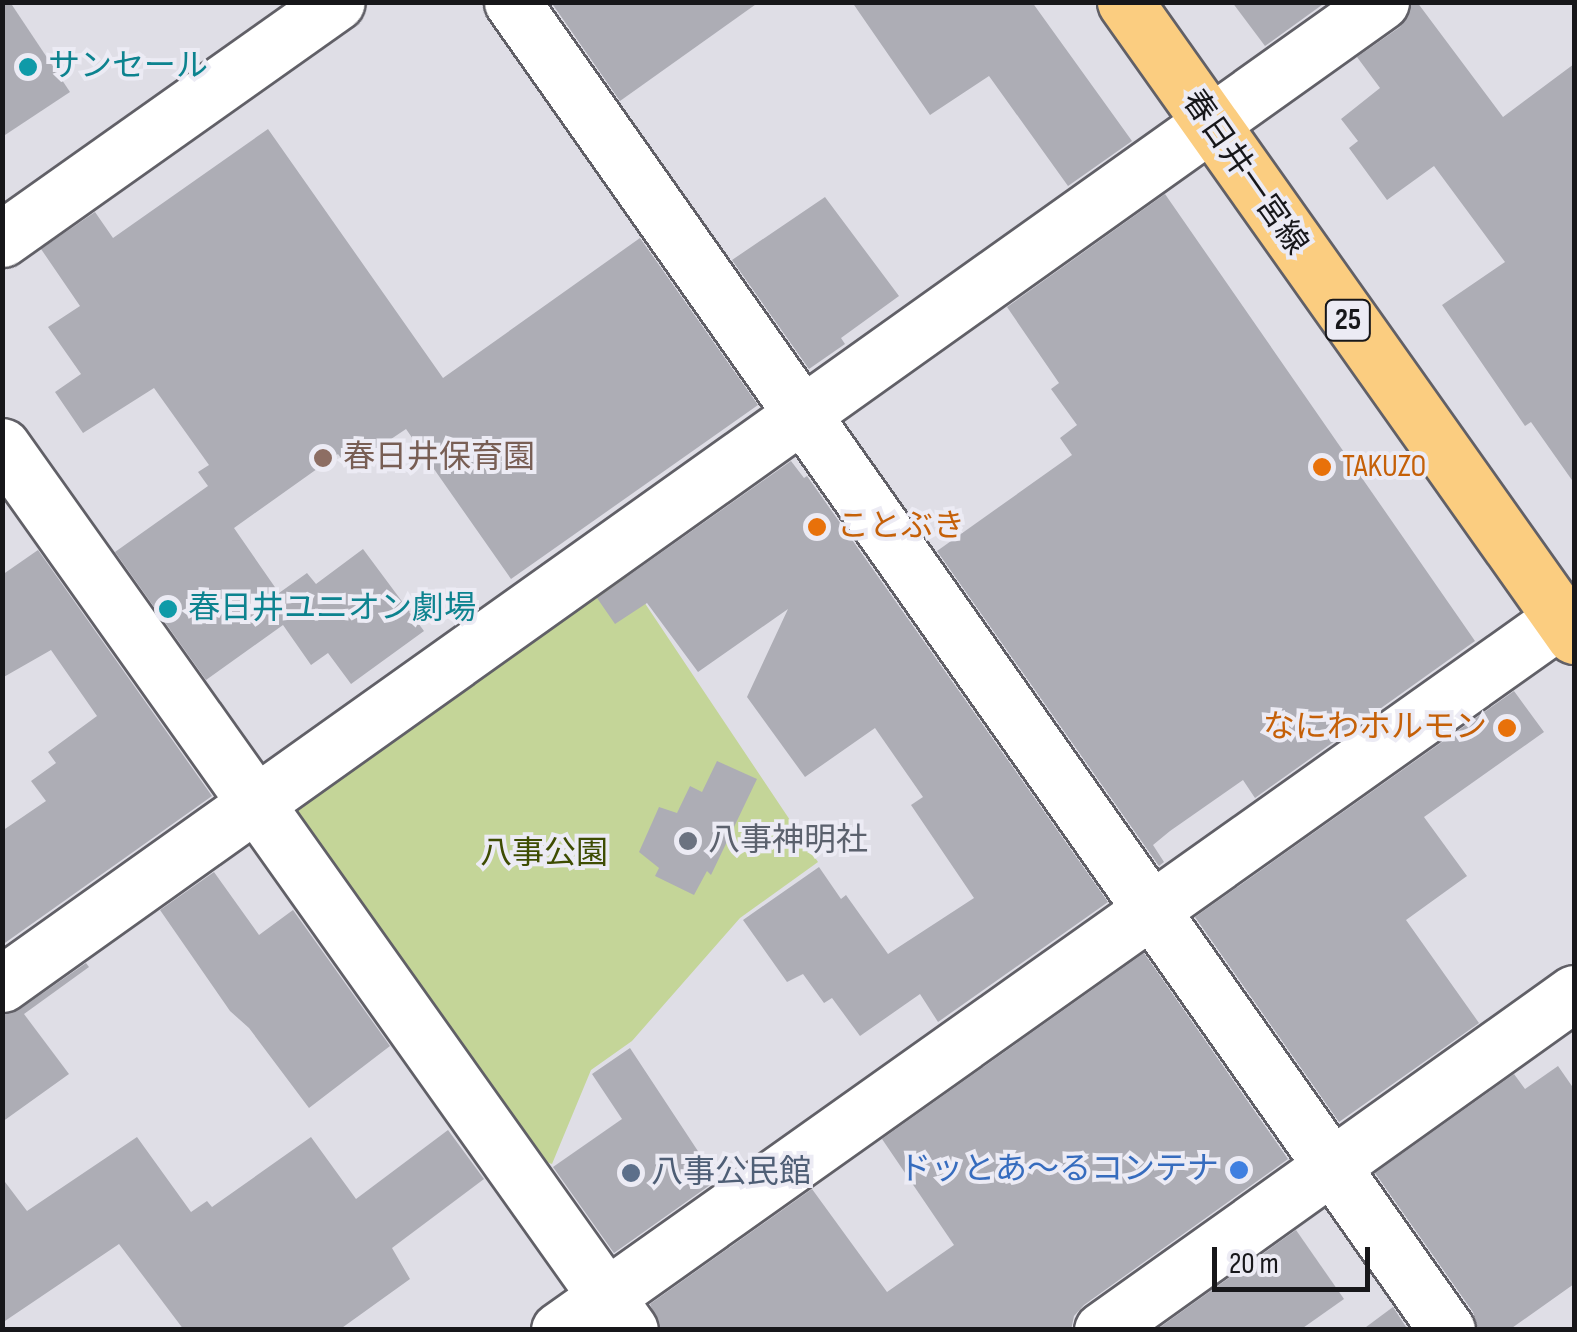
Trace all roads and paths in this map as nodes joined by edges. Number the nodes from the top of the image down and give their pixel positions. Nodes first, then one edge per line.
1 (337, 2) edge
2 (512, 2) edge
3 (1124, 2) edge
4 (1382, 2) edge
5 (1209, 124) junction
6 (2, 240) edge
7 (802, 413) junction
8 (2, 446) edge
9 (1568, 628) edge
10 (257, 801) junction
11 (1153, 912) junction
12 (2, 984) edge
13 (1574, 993) edge
14 (1334, 1168) junction
15 (618, 1313) edge
16 (559, 1330) edge
17 (1102, 1330) edge
18 (1447, 1330) edge

1 - 6 street
2 - 7 street
3 - 5 main road, 春日井一宮線 / 25
4 - 5 street
5 - 7 street
5 - 9 main road, 春日井一宮線 / 25
7 - 10 street
7 - 11 street
8 - 10 street
9 - 11 street
10 - 12 street
10 - 15 street
11 - 14 street
11 - 15 street
13 - 14 street
14 - 17 street
14 - 18 street
15 - 16 street

